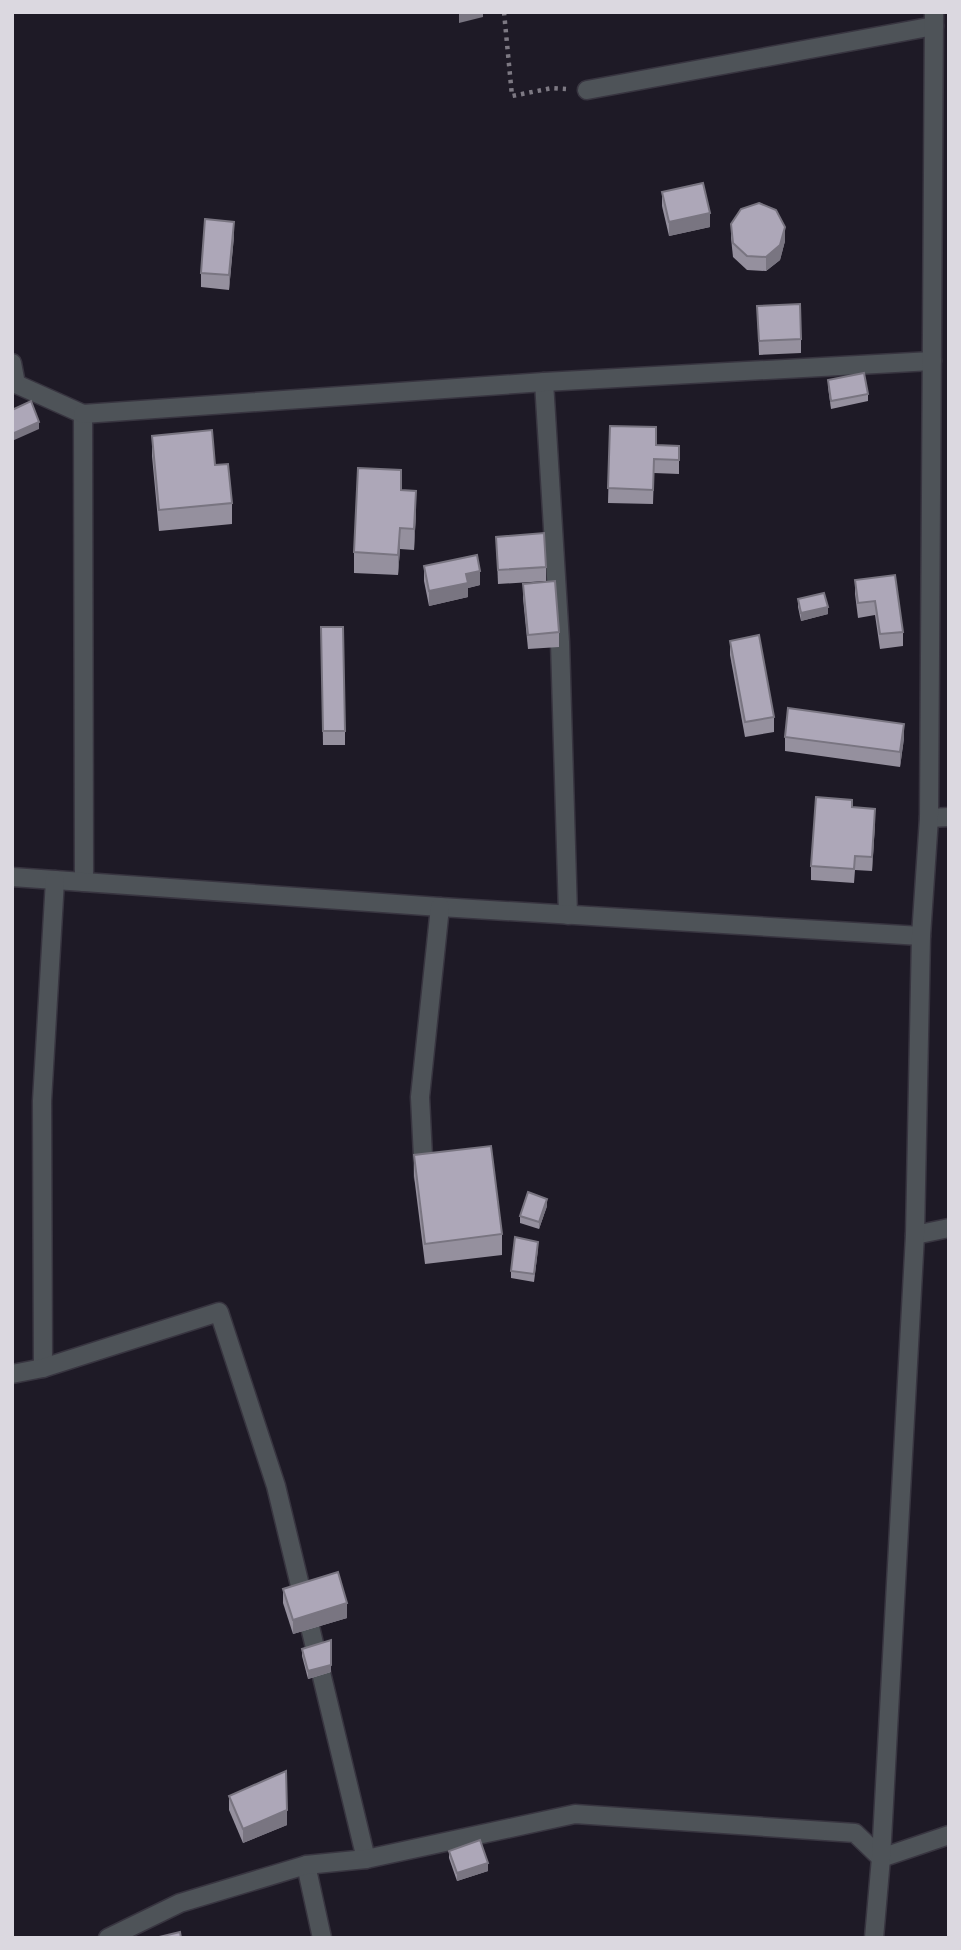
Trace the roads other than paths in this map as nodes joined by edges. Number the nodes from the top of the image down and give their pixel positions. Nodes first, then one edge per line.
1 (934, 19) edge
2 (587, 90) road end
3 (932, 361) junction
4 (12, 363) edge
5 (544, 382) junction
6 (83, 414) junction
7 (949, 817) edge
8 (929, 818) junction
9 (12, 877) edge
10 (55, 880) junction
11 (84, 882) junction
12 (440, 907) junction
13 (568, 915) junction
14 (921, 936) junction
15 (424, 1192) edge
16 (949, 1228) edge
17 (915, 1236) junction
18 (43, 1368) junction
19 (12, 1374) edge
20 (949, 1835) edge
21 (881, 1858) junction
22 (366, 1859) junction
23 (306, 1865) junction
24 (108, 1938) edge
25 (321, 1938) edge
26 (874, 1938) edge

1 - 2 street
1 - 3 street
3 - 5 street
3 - 8 street
4 - 6 street
5 - 6 street
5 - 13 street
6 - 11 street
7 - 8 street
8 - 14 street
9 - 10 street
10 - 11 street
10 - 18 street
11 - 12 street
12 - 13 street
12 - 15 street
13 - 14 street
14 - 17 street
16 - 17 street
17 - 21 street
18 - 19 street
18 - 22 street
20 - 21 street
21 - 22 street
21 - 26 street
22 - 23 street
23 - 24 street
23 - 25 street

